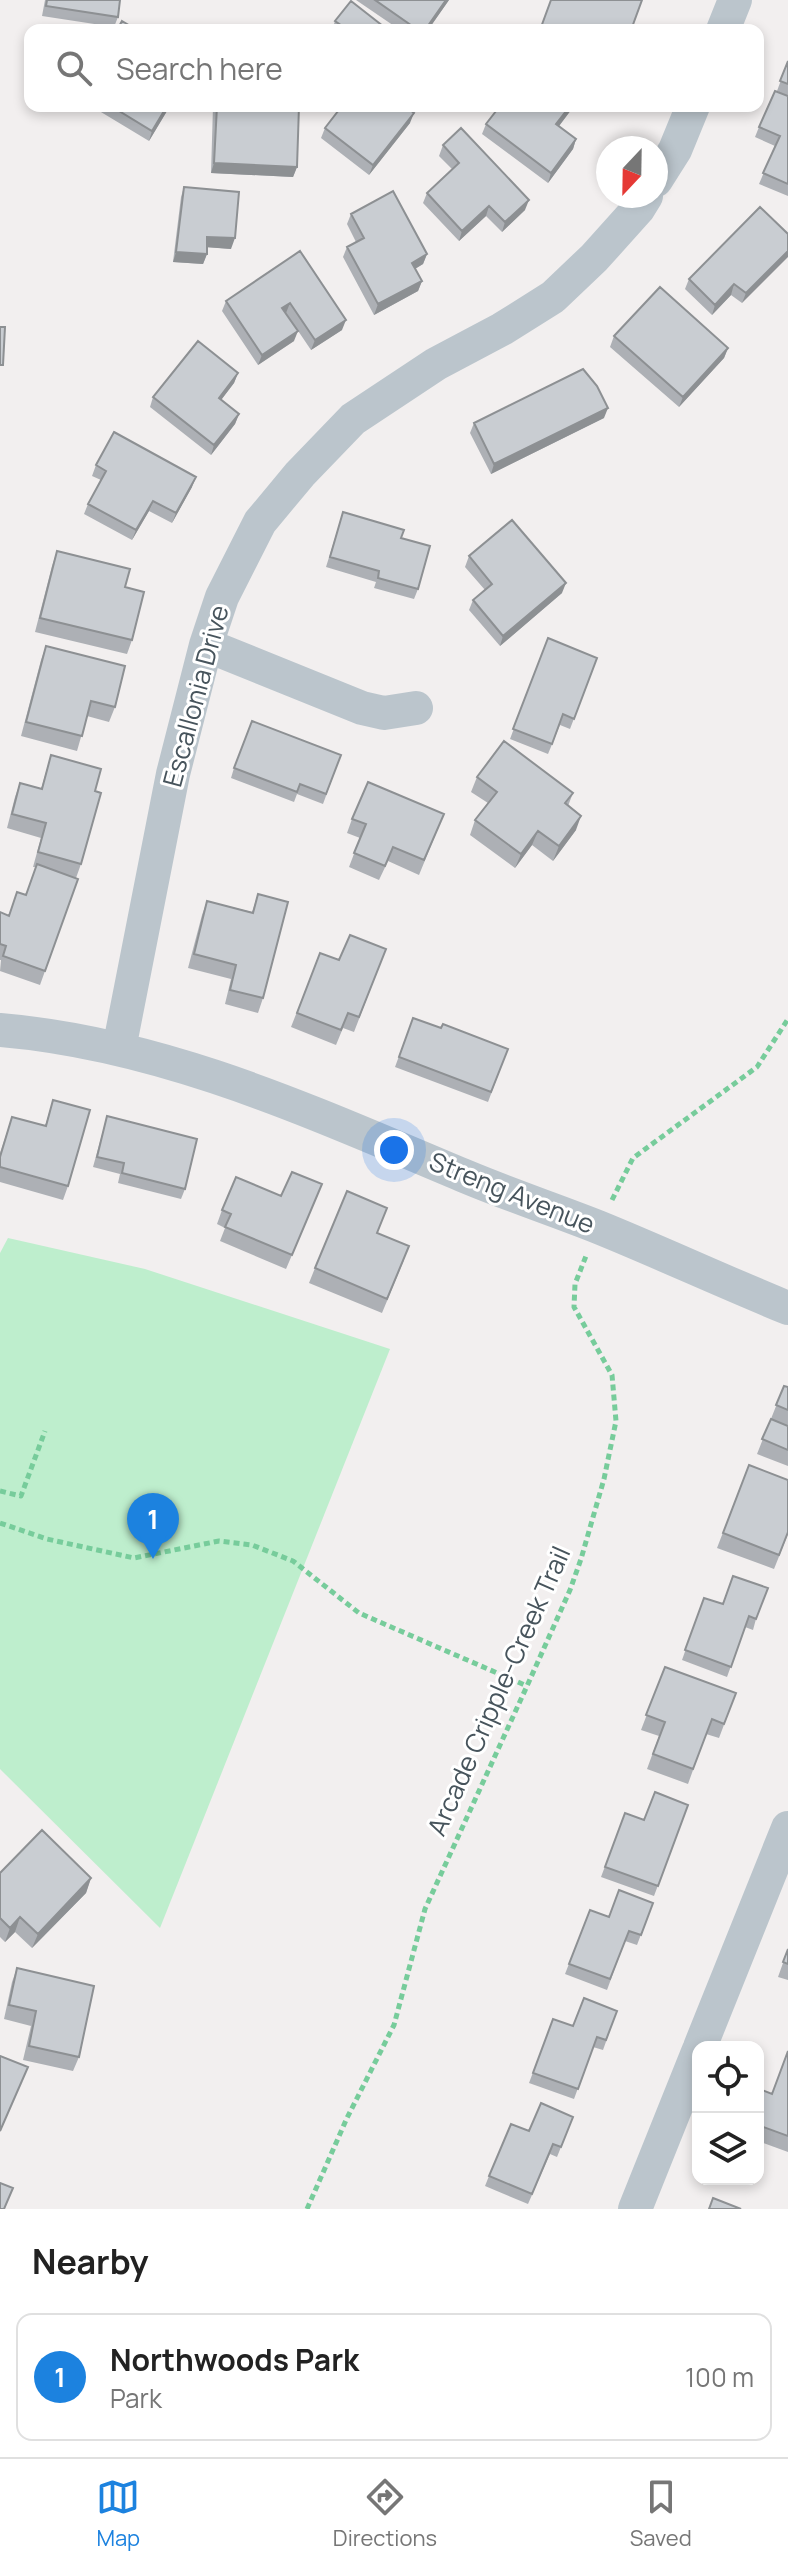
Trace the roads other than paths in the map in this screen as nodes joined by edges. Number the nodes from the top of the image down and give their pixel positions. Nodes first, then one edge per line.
1 (735, 0) edge
2 (725, 24) edge
3 (691, 112) edge
4 (668, 161) edge
5 (639, 208) edge
6 (206, 645) junction
7 (416, 708) dead end
8 (0, 1030) edge
9 (119, 1049) junction
10 (788, 1308) edge
11 (787, 1833) edge
12 (703, 2041) edge
13 (692, 2067) edge
14 (635, 2209) edge

1 - 2 street
3 - 4 street
5 - 6 street, Escallonia Drive
6 - 7 street
6 - 9 street, Escallonia Drive
8 - 9 street, Streng Avenue
9 - 10 street, Streng Avenue
11 - 12 street
13 - 14 street

